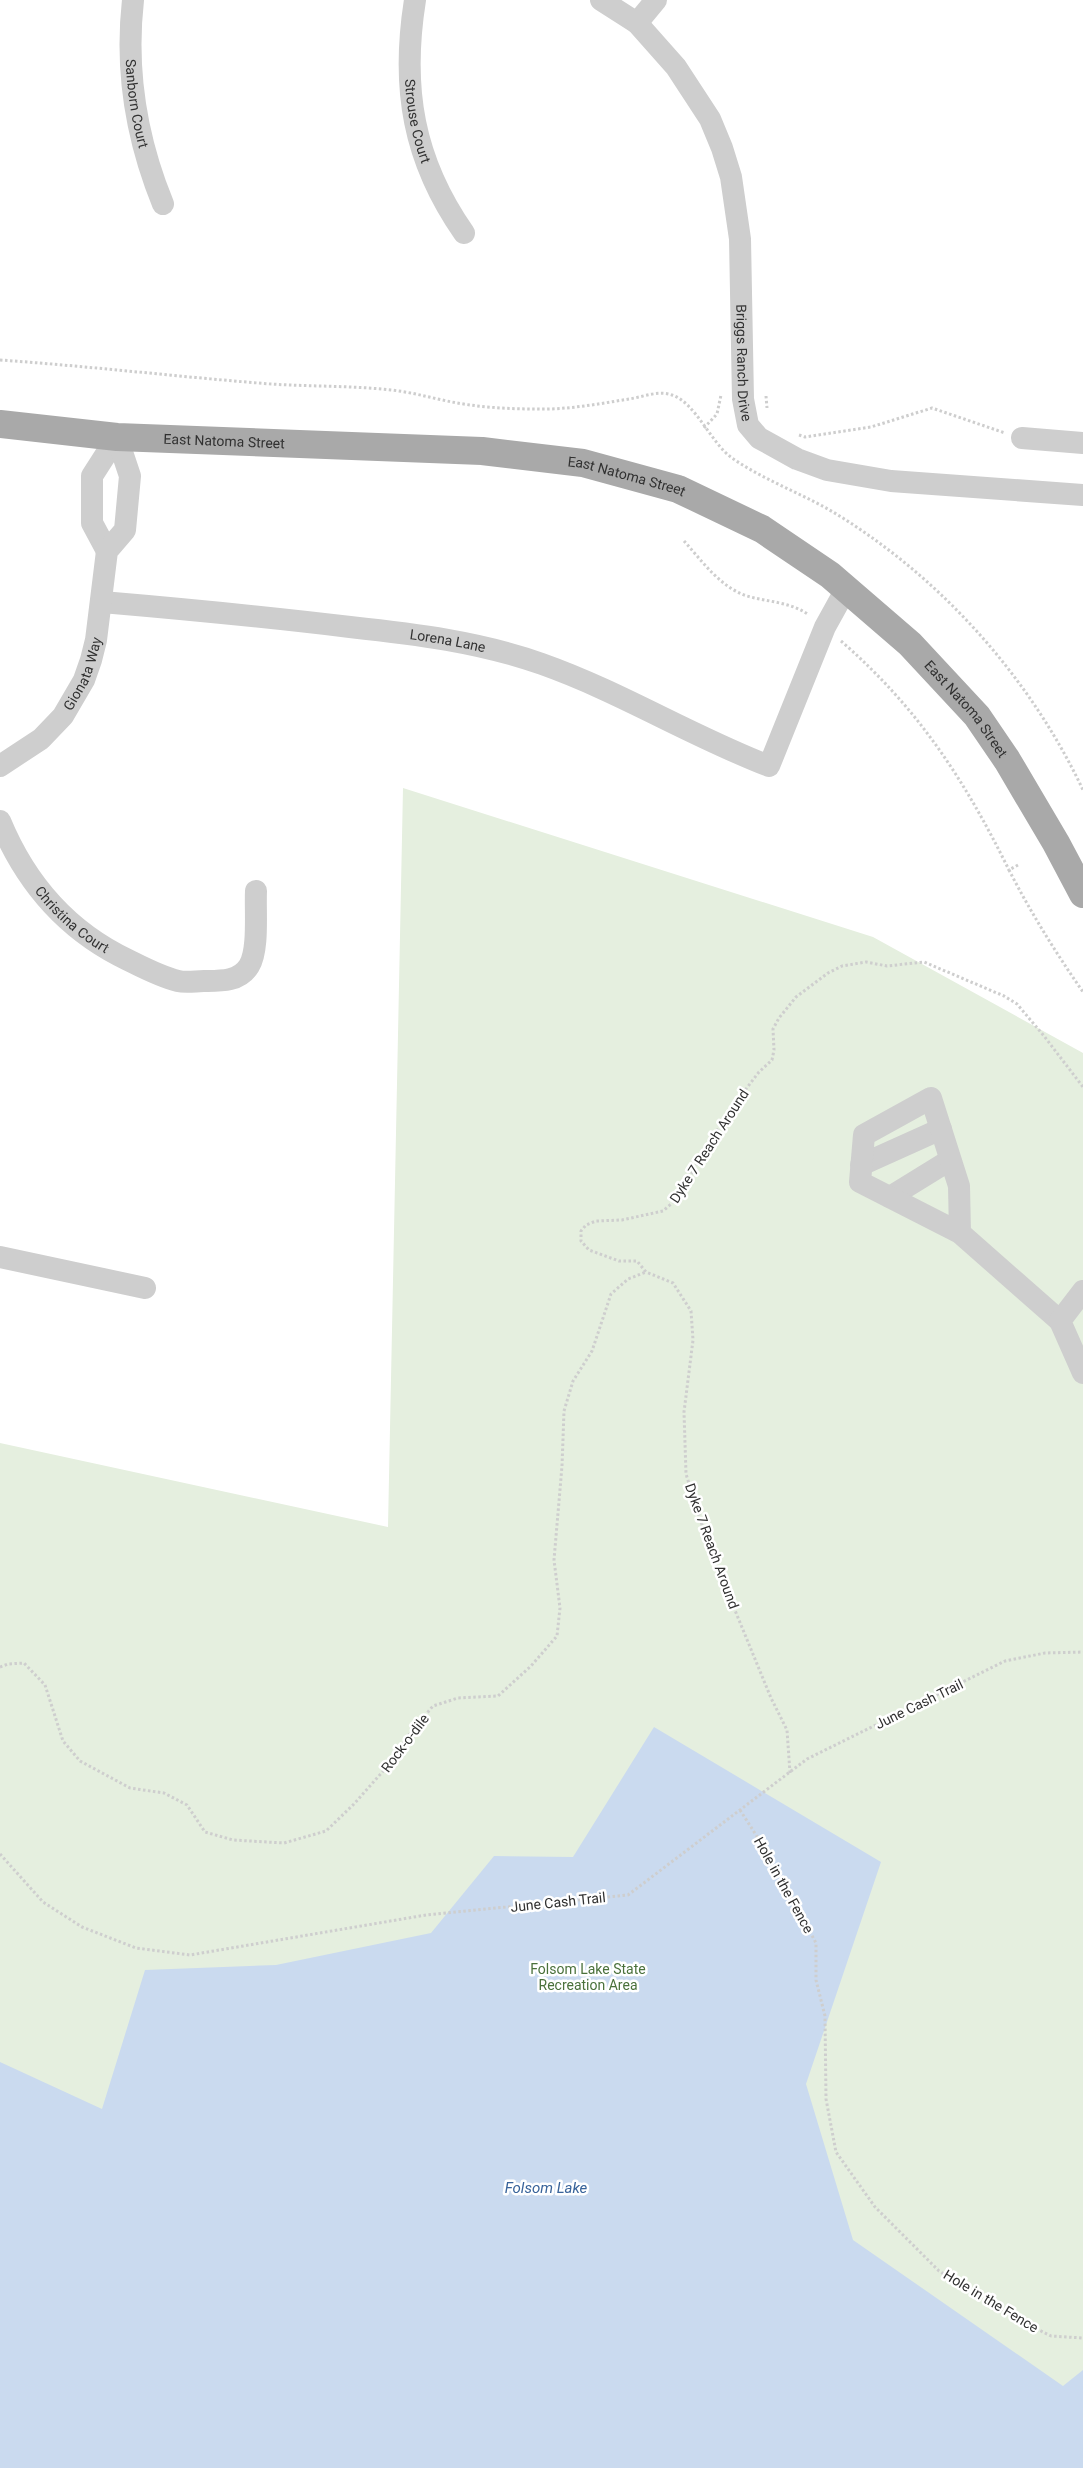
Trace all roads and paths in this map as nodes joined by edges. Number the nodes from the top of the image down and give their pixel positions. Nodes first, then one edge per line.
1 (133, 0) edge
2 (415, 0) edge
3 (601, 0) edge
4 (656, 0) edge
5 (637, 23) junction
6 (163, 204) dead end
7 (464, 233) dead end
8 (721, 395) dead end
9 (766, 396) dead end
10 (767, 410) dead end
11 (0, 424) edge
12 (704, 428) dead end
13 (798, 435) dead end
14 (117, 437) junction
15 (1022, 438) joint
16 (1083, 443) edge
17 (1083, 495) edge
18 (684, 541) dead end
19 (107, 551) junction
20 (846, 589) junction
21 (102, 602) junction
22 (825, 627) junction
23 (0, 766) edge
24 (0, 821) edge
25 (1018, 866) dead end
26 (1009, 870) junction
27 (1082, 887) edge
28 (256, 891) dead end
29 (1083, 992) edge
30 (1083, 1087) edge
31 (941, 1129) junction
32 (950, 1160) junction
33 (861, 1166) junction
34 (890, 1197) junction
35 (960, 1233) junction
36 (0, 1257) edge
37 (646, 1272) junction
38 (145, 1288) dead end
39 (1083, 1291) edge
40 (1060, 1321) junction
41 (1083, 1373) edge
42 (1083, 1652) edge
43 (0, 1668) edge
44 (790, 1773) junction
45 (740, 1810) junction
46 (0, 1854) edge
47 (1083, 2338) edge

1 - 6 street, Sanborn Court
2 - 7 street, Strouse Court
3 - 5 street, Briggs Ranch Drive
4 - 5 street
5 - 17 street, Briggs Ranch Drive
8 - 12 path
9 - 10 path
11 - 14 main road, East Natoma Street
13 - 15 path
14 - 19 street
14 - 19 street
14 - 20 main road, East Natoma Street
15 - 16 street
18 - 22 path
19 - 21 street, Gionata Way
20 - 22 street
20 - 27 main road, East Natoma Street
21 - 22 street, Lorena Lane
21 - 23 street, Gionata Way
22 - 26 path
24 - 28 street, Christina Court
25 - 26 path
26 - 29 path
30 - 37 path, Dyke 7 Reach Around
31 - 32 street
31 - 33 street
31 - 33 street
32 - 34 street
32 - 35 street
33 - 34 street
34 - 35 street
35 - 40 street
36 - 38 street
37 - 43 path, Rock-o-dile
37 - 44 path, Dyke 7 Reach Around
39 - 40 street
40 - 41 street
42 - 44 path, June Cash Trail
44 - 45 path, June Cash Trail
45 - 46 path, June Cash Trail
45 - 47 path, Hole in the Fence

